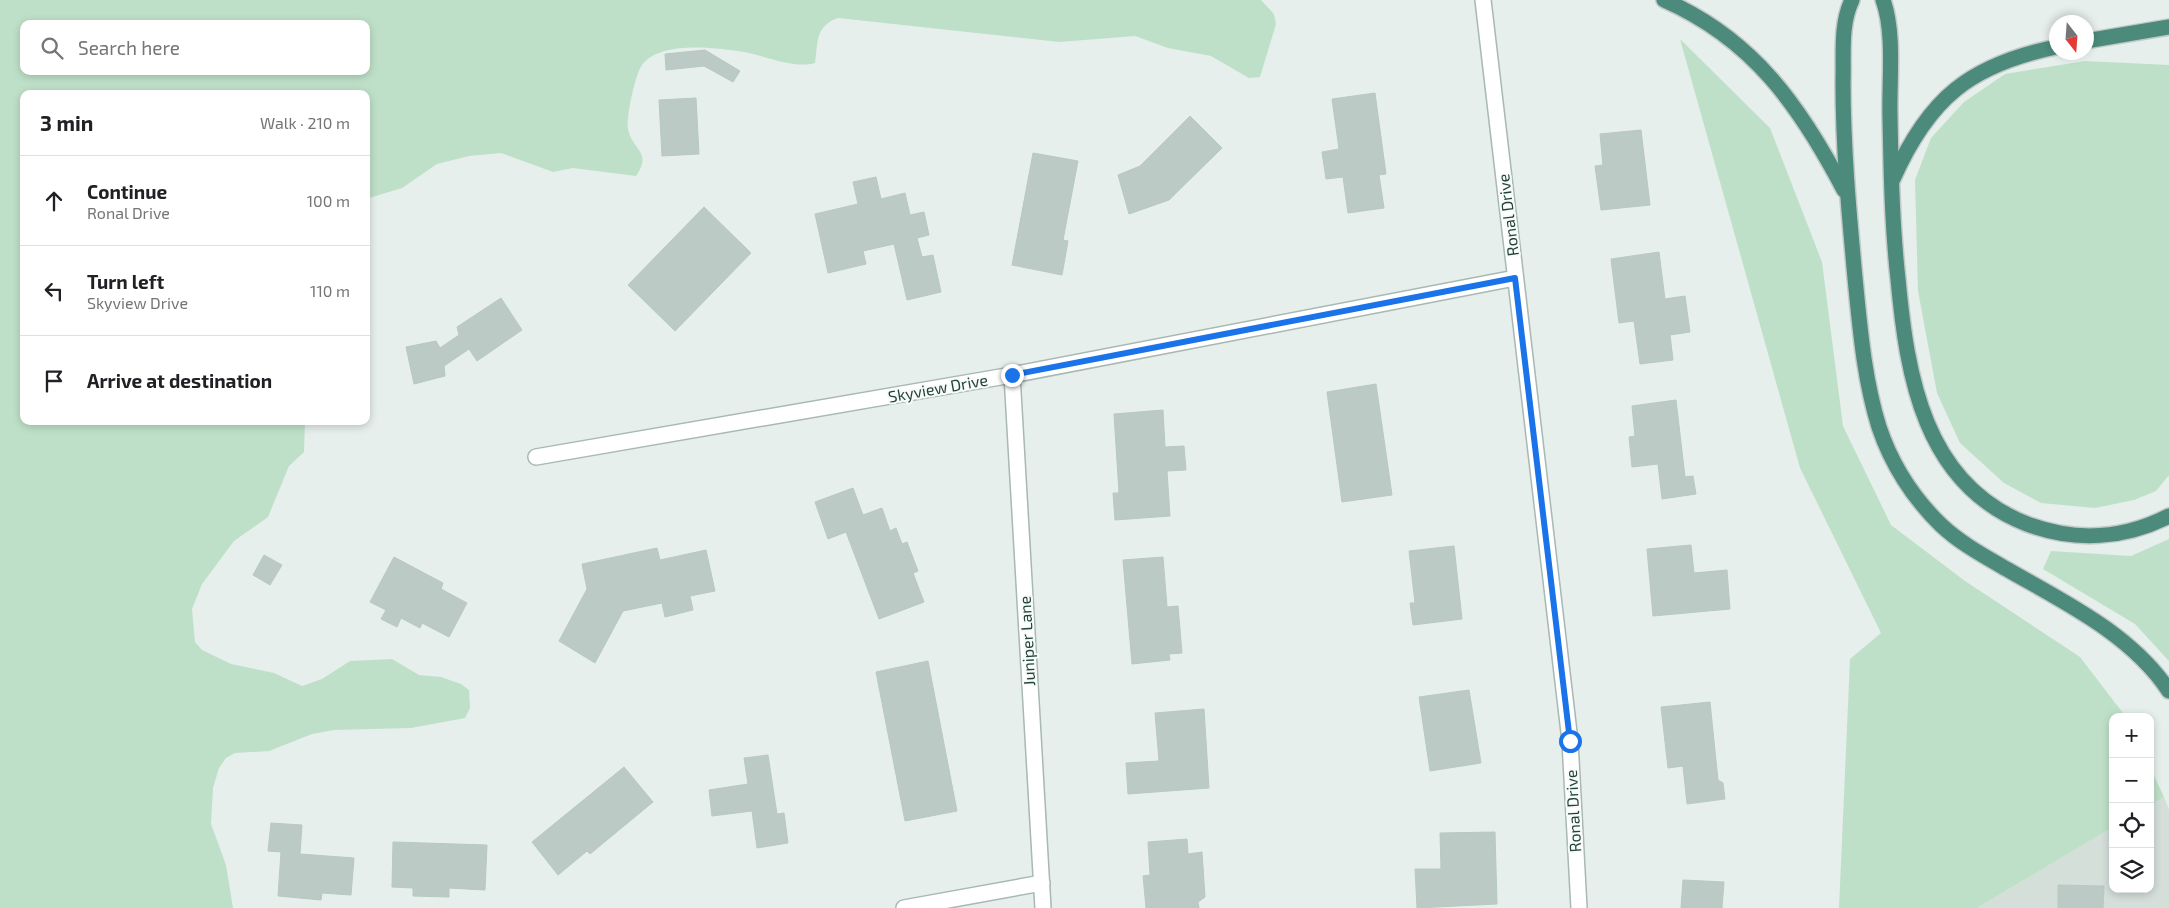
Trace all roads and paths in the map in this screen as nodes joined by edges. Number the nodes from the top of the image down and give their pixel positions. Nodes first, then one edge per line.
1 (1483, 0) edge
2 (1664, 0) edge
3 (1852, 0) edge
4 (1883, 0) edge
5 (2169, 27) edge
6 (2094, 40) edge
7 (2049, 49) edge
8 (1891, 182) junction
9 (1847, 196) junction
10 (1515, 278) junction
11 (1012, 375) junction
12 (536, 457) dead end
13 (2169, 516) edge
14 (2169, 691) edge
15 (1042, 883) junction
16 (904, 908) edge
17 (1043, 908) edge
18 (1578, 908) edge

1 - 10 street, Ronal Drive
2 - 9 highway
3 - 9 highway
4 - 8 highway
5 - 6 highway
7 - 8 highway
8 - 13 highway
9 - 14 highway
10 - 11 street, Skyview Drive
10 - 18 street, Ronal Drive
11 - 12 street, Skyview Drive
11 - 15 street, Juniper Lane
15 - 16 street
15 - 17 street, Juniper Lane

